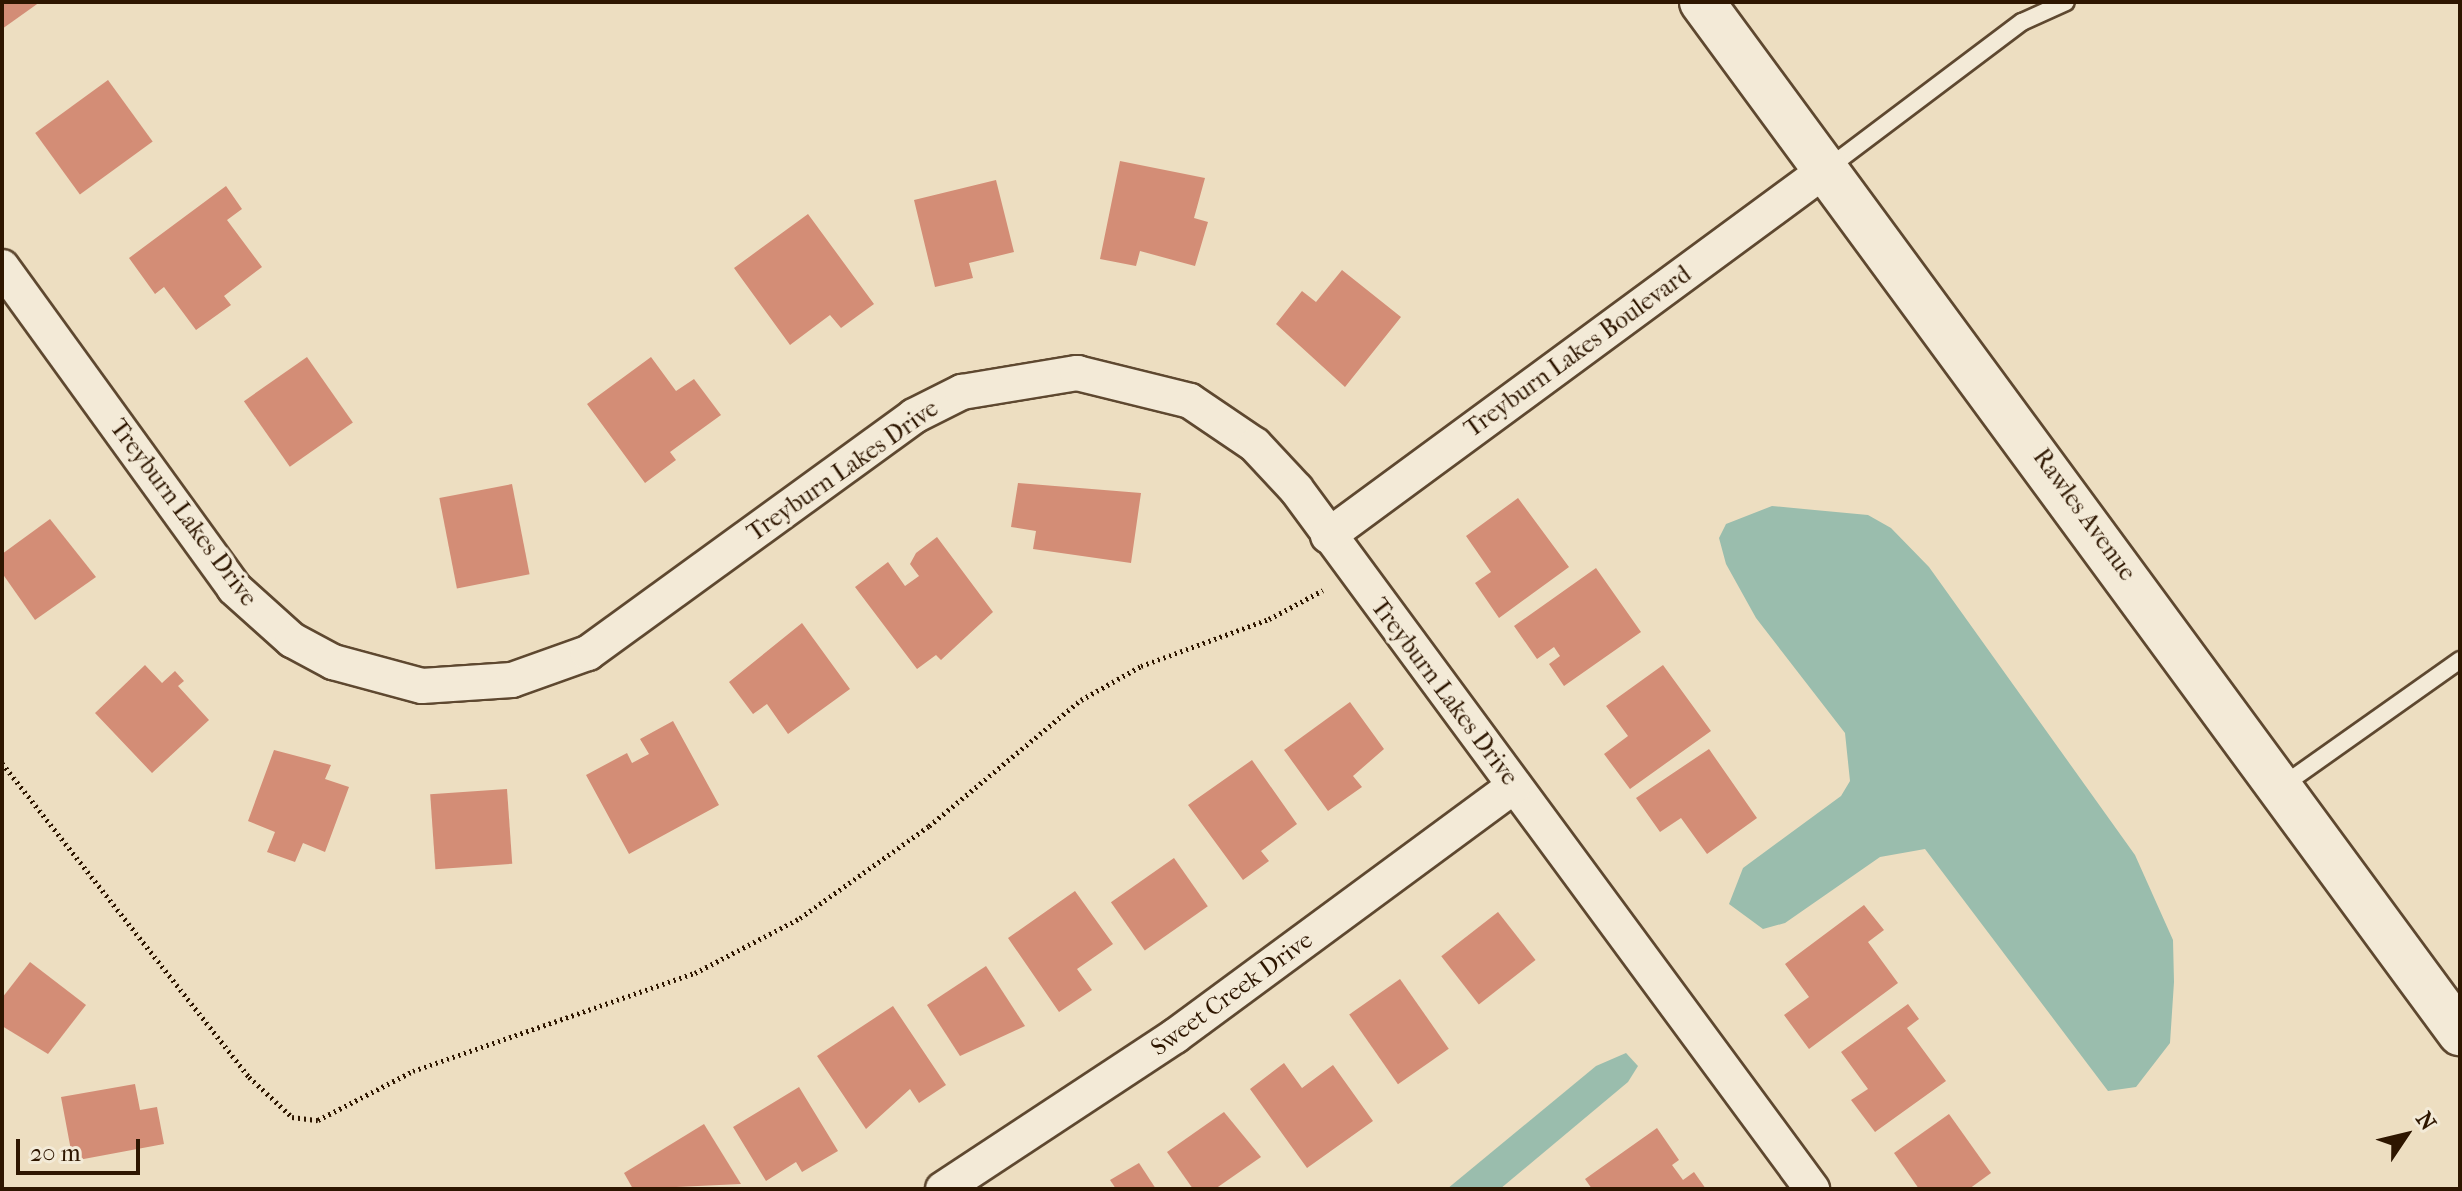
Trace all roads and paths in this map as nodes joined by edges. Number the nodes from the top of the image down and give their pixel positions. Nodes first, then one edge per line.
1 (1702, 2) edge
2 (2066, 2) edge
3 (1828, 168) junction
4 (2, 267) edge
5 (1328, 536) junction
6 (1353, 570) junction
7 (2460, 660) edge
8 (2, 763) edge
9 (1514, 786) junction
10 (2281, 787) junction
11 (2460, 1033) edge
12 (943, 1189) edge
13 (1812, 1189) edge

1 - 3 street, Rawles Avenue
2 - 3 lane
3 - 5 street, Treyburn Lakes Boulevard
3 - 10 street, Rawles Avenue
4 - 5 street, Treyburn Lakes Drive
5 - 6 street, Treyburn Lakes Drive
6 - 8 path
6 - 9 street, Treyburn Lakes Drive
7 - 10 lane
9 - 12 street, Sweet Creek Drive
9 - 13 street, Treyburn Lakes Drive
10 - 11 street, Rawles Avenue

